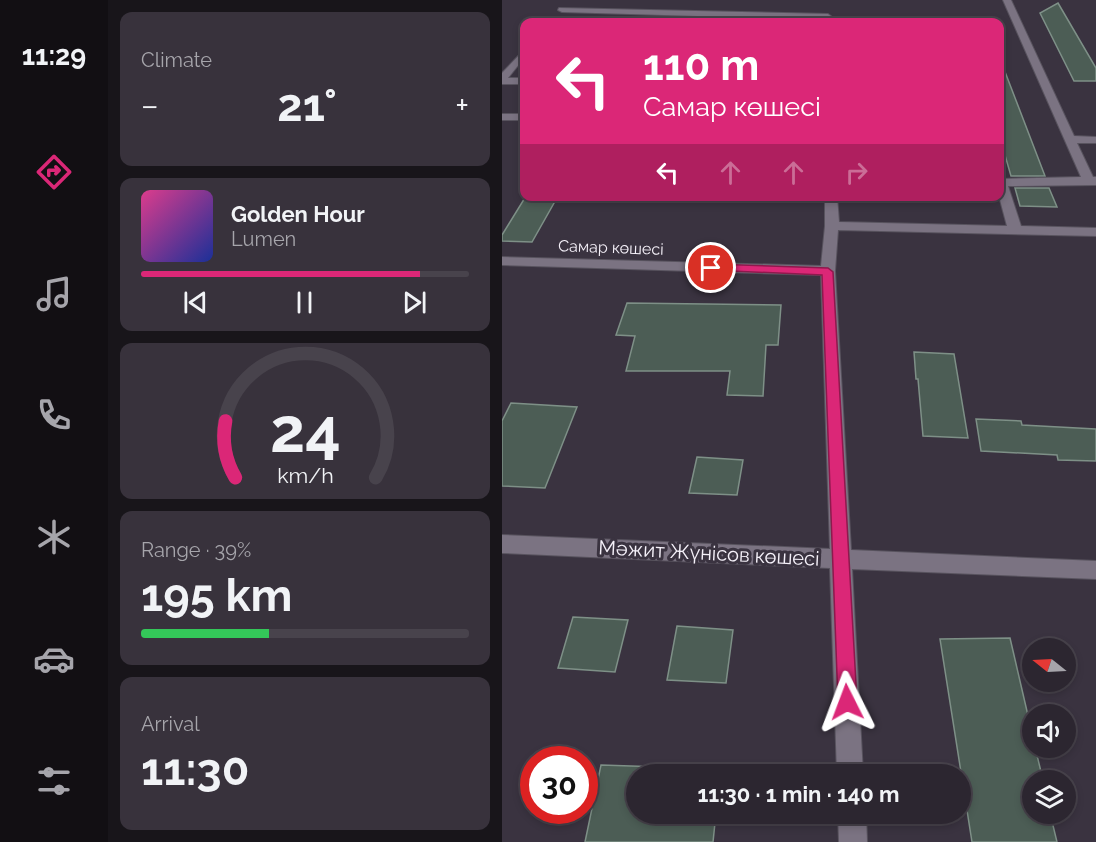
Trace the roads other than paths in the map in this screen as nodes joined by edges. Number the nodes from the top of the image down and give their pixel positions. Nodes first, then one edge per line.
1 (571, 0) edge
2 (1007, 0) edge
3 (828, 16) edge
4 (520, 58) edge
5 (502, 80) edge
6 (520, 81) edge
7 (502, 117) edge
8 (520, 117) edge
9 (1070, 139) junction
10 (1096, 140) edge
11 (1092, 181) edge
12 (1004, 182) edge
13 (1004, 192) edge
14 (831, 201) edge
15 (832, 226) junction
16 (1015, 230) junction
17 (1096, 232) edge
18 (502, 261) edge
19 (828, 272) junction
20 (502, 544) edge
21 (841, 559) junction
22 (1096, 570) edge
23 (850, 764) edge
24 (852, 824) edge
25 (853, 842) edge

1 - 3 street
2 - 9 street
4 - 5 street
5 - 6 street
7 - 8 street
9 - 10 street
9 - 11 street
11 - 12 street
13 - 16 street
14 - 15 street
15 - 16 street
15 - 19 street
16 - 17 street
18 - 19 street, Самар көшесі
19 - 21 street
20 - 21 street, Мәжит Жүнісов көшесі
21 - 22 street, Мәжит Жүнісов көшесі
21 - 23 street
24 - 25 street

